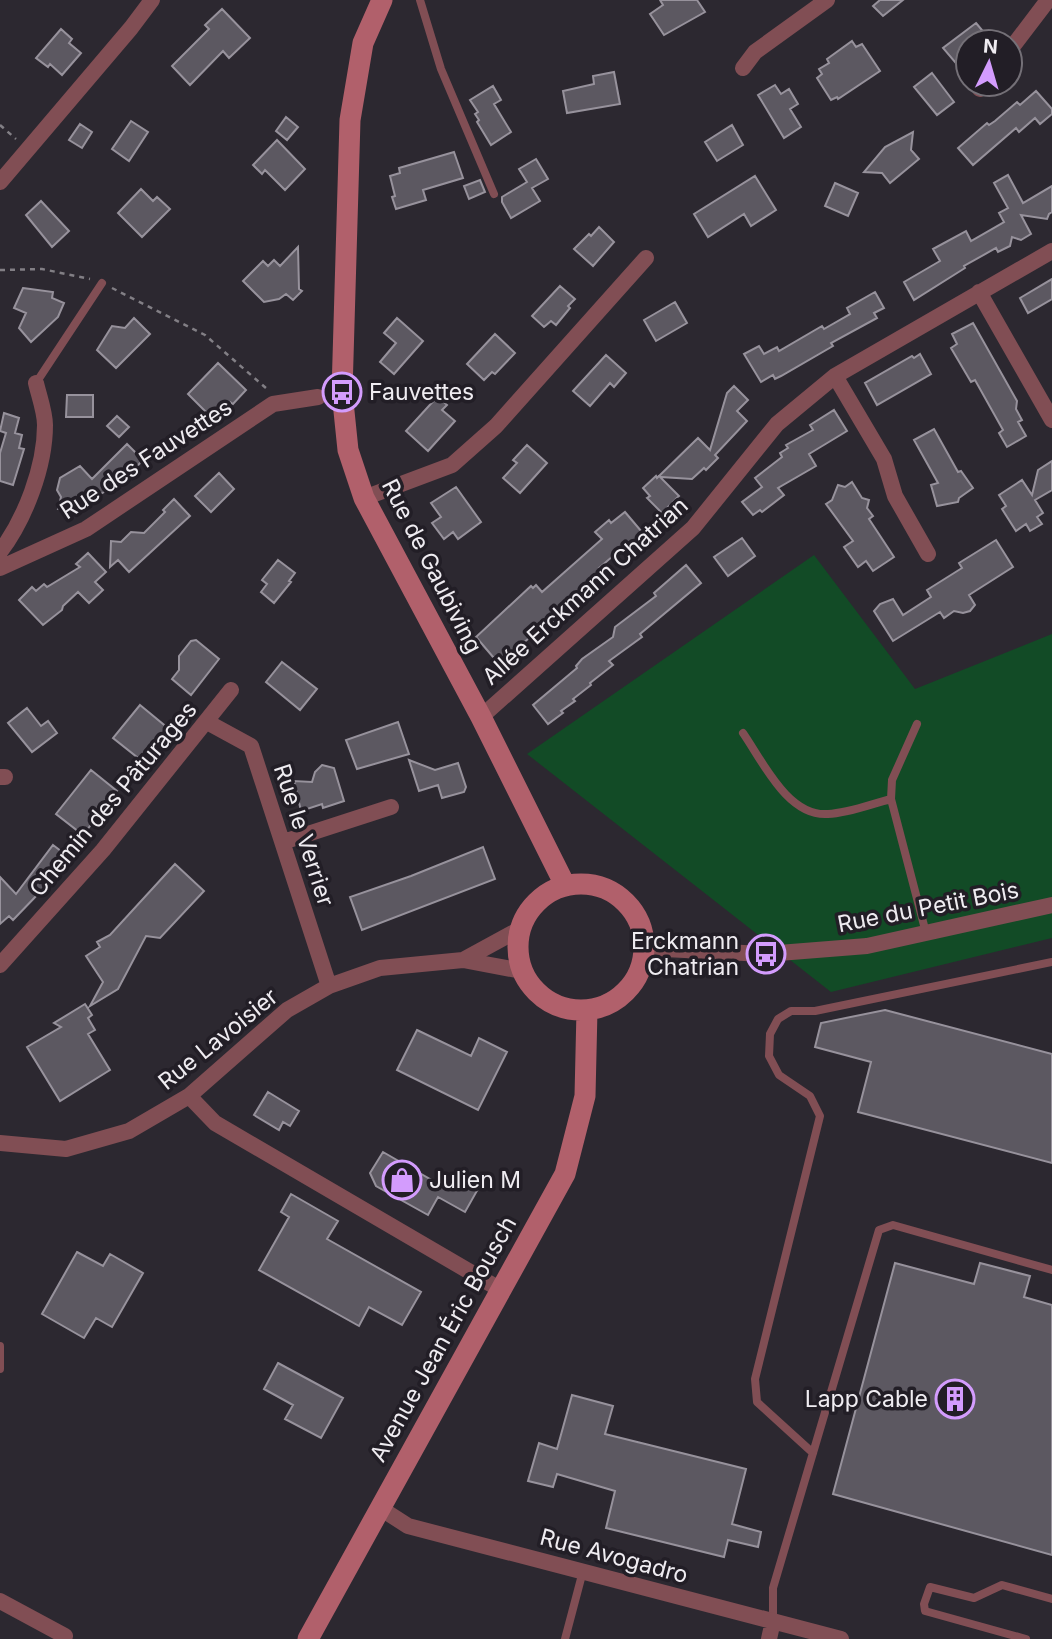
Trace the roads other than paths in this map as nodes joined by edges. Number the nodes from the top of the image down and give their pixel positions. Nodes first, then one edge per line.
1 (152, 0) edge
2 (382, 0) edge
3 (420, 0) edge
4 (827, 0) edge
5 (1048, 0) edge
6 (1024, 32) edge
7 (744, 68) dead end
8 (0, 182) edge
9 (494, 194) dead end
10 (1052, 251) edge
11 (646, 258) dead end
12 (102, 283) road end
13 (979, 292) junction
14 (835, 376) junction
15 (36, 383) joint
16 (318, 397) dead end
17 (1052, 420) edge
18 (364, 498) junction
19 (0, 552) edge
20 (928, 554) dead end
21 (0, 569) edge
22 (230, 690) dead end
23 (481, 717) junction
24 (207, 722) junction
25 (917, 724) dead end
26 (743, 733) dead end
27 (891, 799) junction
28 (391, 807) dead end
29 (283, 842) junction
30 (565, 886) junction
31 (1052, 905) edge
32 (520, 929) junction
33 (926, 933) junction
34 (645, 948) junction
35 (463, 960) junction
36 (1052, 962) edge
37 (0, 965) edge
38 (522, 971) junction
39 (329, 986) junction
40 (587, 1010) junction
41 (190, 1096) junction
42 (0, 1143) edge
43 (1052, 1270) edge
44 (501, 1290) junction
45 (0, 1346) edge
46 (0, 1369) edge
47 (813, 1452) junction
48 (380, 1508) junction
49 (583, 1571) junction
50 (1052, 1599) edge
51 (0, 1601) edge
52 (773, 1621) junction
53 (66, 1638) edge
54 (308, 1639) edge
55 (565, 1639) edge
56 (769, 1639) edge
57 (841, 1639) edge
58 (1026, 1639) edge

1 - 8 street
2 - 18 main road, Rue de Gaubiving
3 - 9 lane
4 - 7 street
5 - 6 street
10 - 13 street, Allée Erckmann Chatrian
11 - 18 street
12 - 15 lane
13 - 14 street, Allée Erckmann Chatrian
13 - 17 street
14 - 20 street
14 - 23 street, Allée Erckmann Chatrian
15 - 19 street
16 - 21 street, Rue des Fauvettes
18 - 23 main road, Rue de Gaubiving
22 - 24 street, Chemin des Pâturages
23 - 30 main road, Rue de Gaubiving
24 - 29 street, Rue le Verrier
24 - 37 street, Chemin des Pâturages
25 - 27 lane
26 - 27 lane
27 - 33 lane
28 - 29 street
29 - 39 street, Rue le Verrier
30 - 32 main road
30 - 34 main road
31 - 33 street, Rue du Petit Bois
32 - 35 street, Rue Lavoisier
32 - 38 main road
33 - 34 street, Rue du Petit Bois
34 - 40 main road
35 - 38 street, Rue Lavoisier
35 - 39 street, Rue Lavoisier
36 - 47 lane
38 - 40 main road
39 - 41 street, Rue Lavoisier
40 - 44 main road, Avenue Jean Éric Bousch
41 - 42 street, Rue Lavoisier
41 - 44 street
43 - 47 lane
44 - 48 main road, Avenue Jean Éric Bousch
45 - 46 lane
47 - 52 lane
48 - 49 street, Rue Avogadro
48 - 54 main road, Avenue Jean Éric Bousch
49 - 52 street, Rue Avogadro
49 - 55 lane
50 - 58 lane
51 - 53 street
52 - 56 street
52 - 57 street, Rue Avogadro

